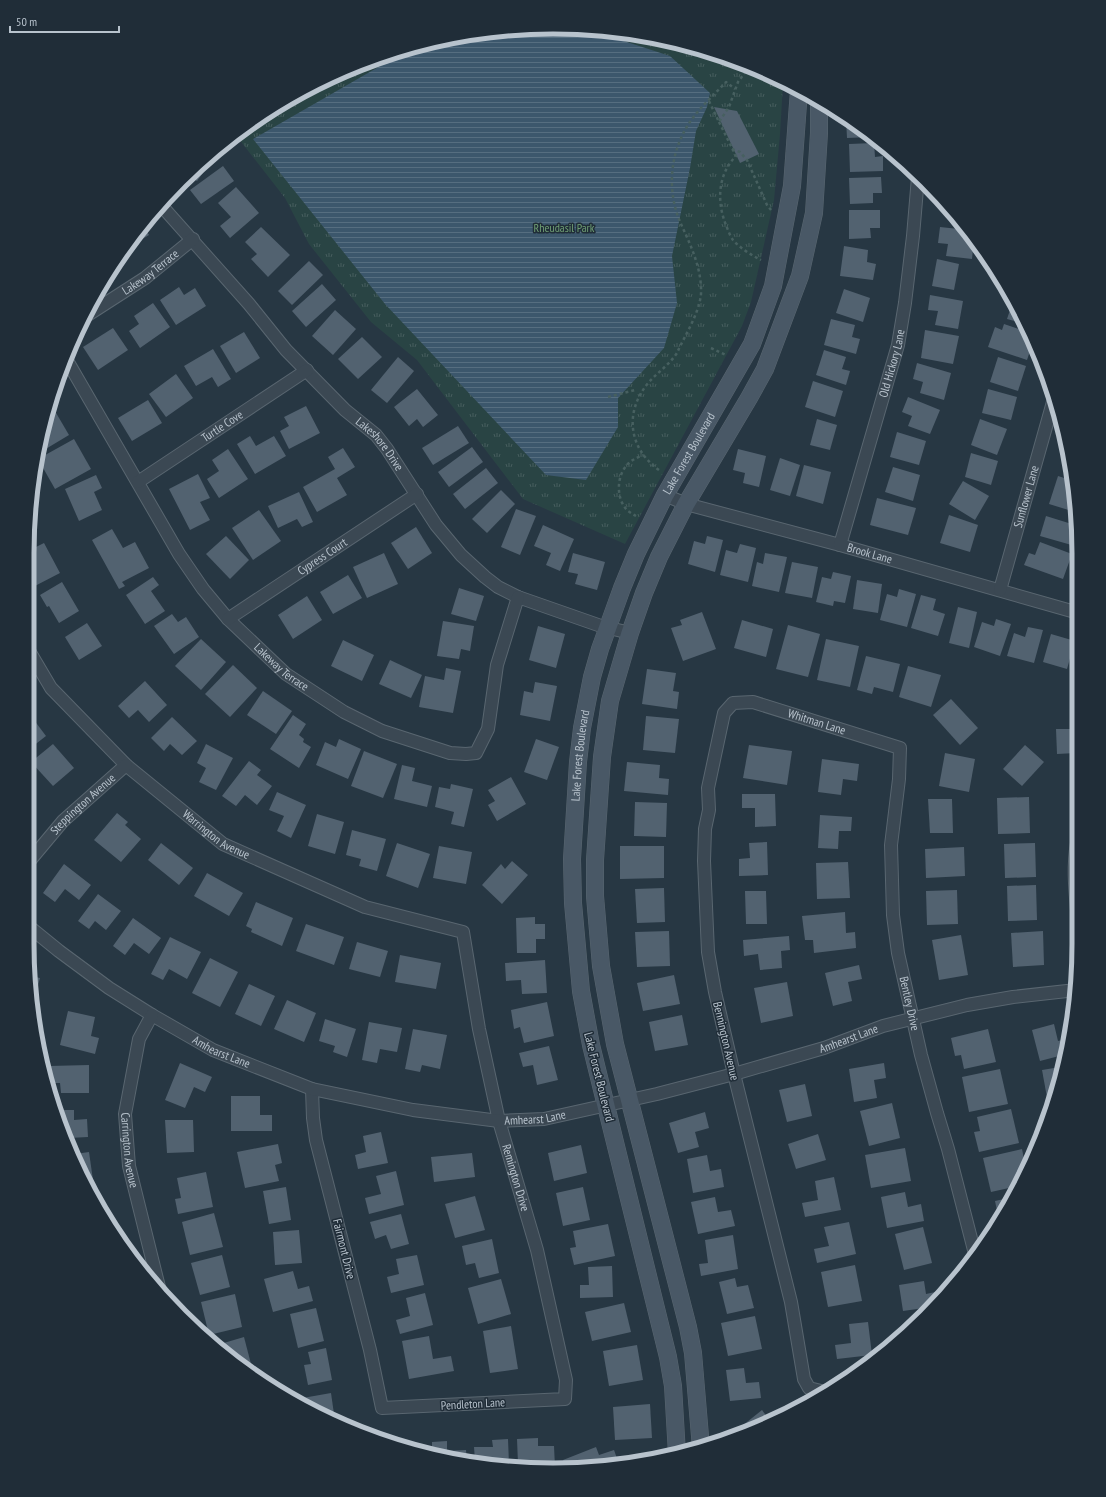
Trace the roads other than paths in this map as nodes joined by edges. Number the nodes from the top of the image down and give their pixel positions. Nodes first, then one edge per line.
1 (799, 97) edge
2 (819, 108) edge
3 (917, 184) edge
4 (165, 209) edge
5 (193, 239) junction
6 (95, 310) edge
7 (70, 365) edge
8 (307, 370) junction
9 (1051, 409) edge
10 (138, 482) junction
11 (417, 494) junction
12 (665, 495) junction
13 (686, 504) junction
14 (840, 545) junction
15 (1000, 590) junction
16 (518, 597) junction
17 (1072, 611) edge
18 (228, 619) junction
19 (608, 627) junction
20 (630, 633) junction
21 (34, 659) edge
22 (734, 703) joint
23 (900, 748) joint
24 (126, 765) junction
25 (34, 856) edge
26 (34, 931) edge
27 (463, 932) joint
28 (1070, 991) edge
29 (152, 1015) junction
30 (913, 1019) junction
31 (734, 1074) junction
32 (312, 1089) junction
33 (629, 1100) junction
34 (607, 1105) junction
35 (499, 1121) junction
36 (973, 1248) edge
37 (157, 1279) edge
38 (817, 1390) edge
39 (565, 1399) joint
40 (382, 1408) joint
41 (700, 1441) edge
42 (677, 1448) edge

1 - 12 street, Lake Forest Boulevard
2 - 13 street, Lake Forest Boulevard
3 - 14 street, Old Hickory Lane
4 - 5 street, Lakeshore Drive
5 - 6 street, Lakeway Terrace
5 - 8 street, Lakeshore Drive
7 - 10 street, Lakeway Terrace
8 - 10 street, Turtle Cove
8 - 11 street, Lakeshore Drive
9 - 15 street, Sunflower Lane
10 - 18 street, Lakeway Terrace
11 - 16 street, Lakeshore Drive
11 - 18 street, Cypress Court
12 - 13 street, Brook Lane
12 - 19 street, Lake Forest Boulevard
13 - 14 street, Brook Lane
13 - 20 street, Lake Forest Boulevard
14 - 15 street, Brook Lane
15 - 17 street, Brook Lane
16 - 18 street, Lakeway Terrace
16 - 19 street, Lakeshore Drive
19 - 20 street, Lakeshore Drive
19 - 34 street, Lake Forest Boulevard
20 - 33 street, Lake Forest Boulevard
21 - 24 street, Warrington Avenue
22 - 23 street, Whitman Lane
22 - 31 street, Bennington Avenue
23 - 30 street, Bentley Drive
24 - 25 street, Steppington Avenue
24 - 27 street, Warrington Avenue
26 - 29 street, Amhearst Lane
27 - 35 street, Remington Drive
28 - 30 street, Amhearst Lane
29 - 32 street, Amhearst Lane
29 - 37 street, Carrington Avenue
30 - 31 street, Amhearst Lane
30 - 36 street, Bentley Drive
31 - 33 street, Amhearst Lane
31 - 38 street, Bennington Avenue
32 - 35 street, Amhearst Lane
32 - 40 street, Fairmont Drive
33 - 34 street, Amhearst Lane
33 - 41 street, Lake Forest Boulevard
34 - 35 street, Amhearst Lane
34 - 42 street, Lake Forest Boulevard
35 - 39 street, Remington Drive
39 - 40 street, Pendleton Lane

